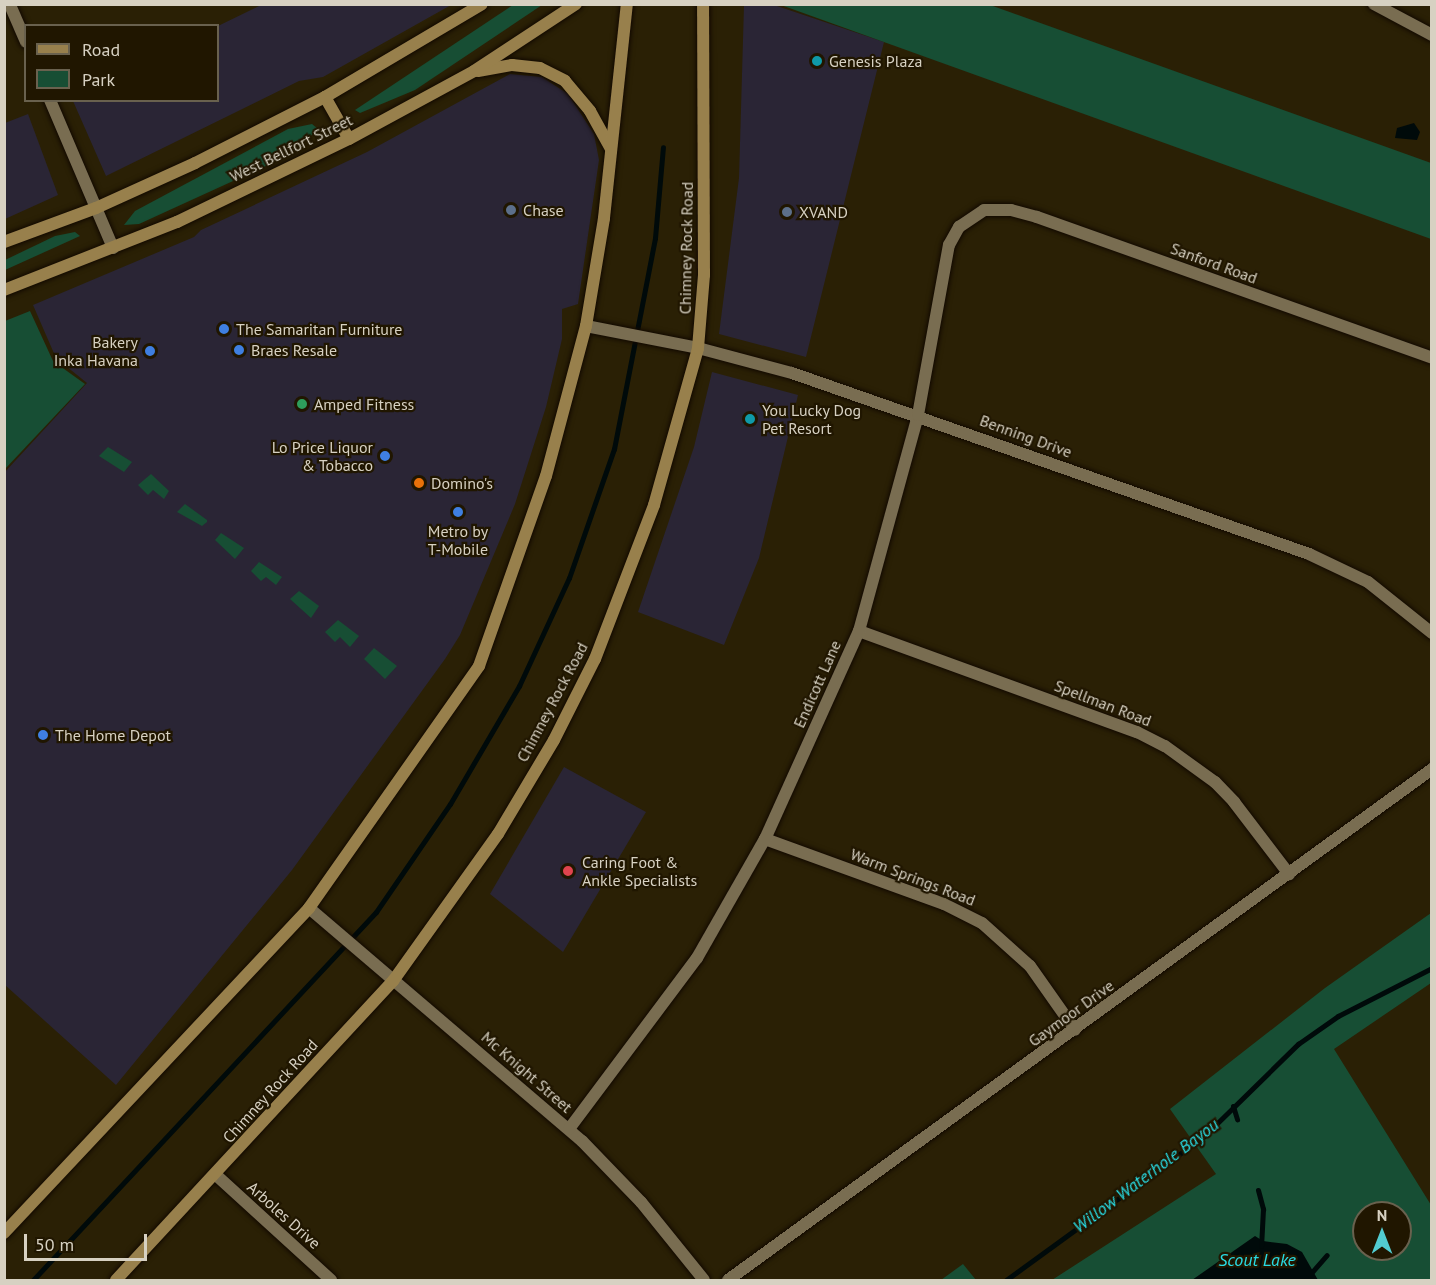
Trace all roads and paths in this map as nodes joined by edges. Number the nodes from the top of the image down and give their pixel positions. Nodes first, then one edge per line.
1 (482, 4) edge
2 (576, 4) edge
3 (627, 4) edge
4 (703, 4) edge
5 (1374, 4) edge
6 (10, 5) edge
7 (4, 7) edge
8 (1431, 35) edge
9 (24, 37) edge
10 (474, 71) junction
11 (325, 97) junction
12 (51, 102) edge
13 (349, 139) junction
14 (611, 149) junction
15 (96, 208) junction
16 (984, 210) joint
17 (4, 242) edge
18 (113, 248) junction
19 (4, 291) edge
20 (586, 326) junction
21 (698, 348) junction
22 (1431, 358) edge
23 (918, 415) junction
24 (859, 631) junction
25 (1431, 633) edge
26 (1431, 769) edge
27 (765, 839) junction
28 (1289, 874) junction
29 (309, 908) junction
30 (393, 981) junction
31 (1076, 1030) junction
32 (569, 1129) junction
33 (216, 1175) junction
34 (4, 1233) edge
35 (116, 1281) edge
36 (331, 1281) edge
37 (704, 1281) edge
38 (728, 1281) edge

1 - 11 main road, West Bellfort Street
2 - 10 main road, West Bellfort Street
3 - 14 main road
4 - 21 main road, Chimney Rock Road
5 - 8 street
6 - 7 street
6 - 9 street
10 - 13 main road, West Bellfort Street
10 - 14 main road
11 - 13 main road
11 - 15 main road, West Bellfort Street
12 - 15 street
13 - 18 main road, West Bellfort Street
14 - 20 main road
15 - 17 main road, West Bellfort Street
15 - 18 street
16 - 22 street, Sanford Road
16 - 23 street, Endicott Lane
18 - 19 main road, West Bellfort Street
20 - 21 street, Benning Drive
20 - 29 main road
21 - 23 street, Benning Drive
21 - 30 main road, Chimney Rock Road
23 - 24 street, Endicott Lane
23 - 25 street, Benning Drive
24 - 27 street, Endicott Lane
24 - 28 street, Spellman Road
26 - 28 street, Gaymoor Drive
27 - 31 street, Warm Springs Road
27 - 32 street, Endicott Lane
28 - 31 street, Gaymoor Drive
29 - 30 street, Mc Knight Street
29 - 34 main road
30 - 32 street, Mc Knight Street
30 - 33 main road, Chimney Rock Road
31 - 38 street, Gaymoor Drive
32 - 37 street, Mc Knight Street
33 - 35 main road, Chimney Rock Road
33 - 36 street, Arboles Drive

